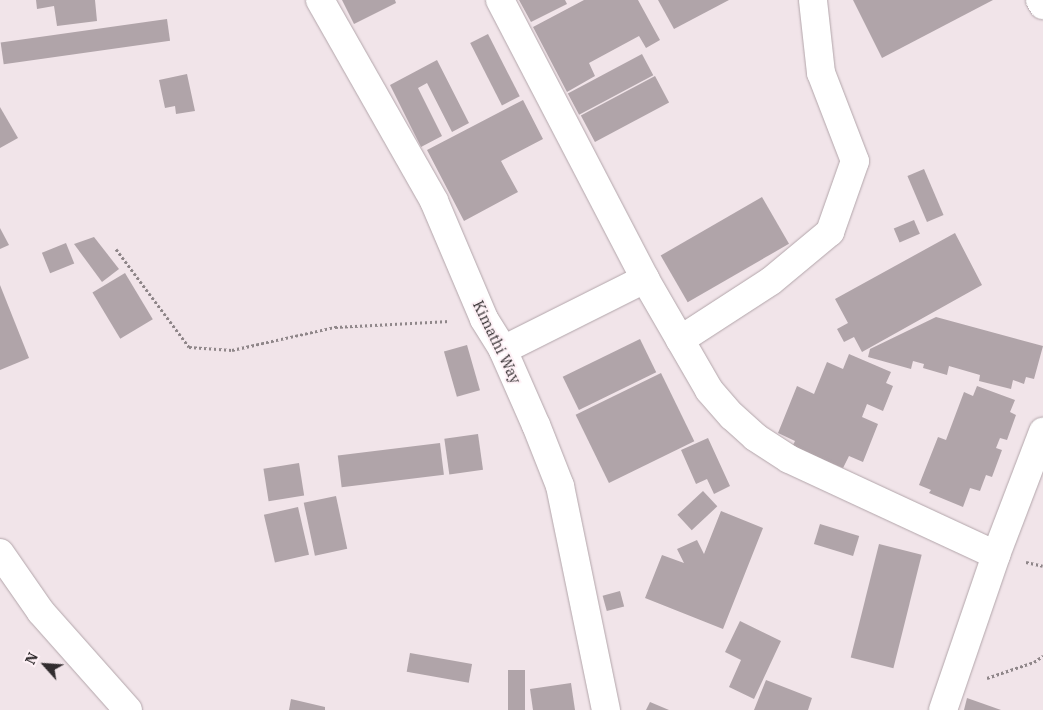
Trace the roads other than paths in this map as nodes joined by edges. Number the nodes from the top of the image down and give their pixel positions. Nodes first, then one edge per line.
1 (320, 0) edge
2 (500, 0) edge
3 (813, 0) edge
4 (1040, 0) edge
5 (1043, 5) edge
6 (645, 279) junction
7 (680, 340) junction
8 (503, 350) junction
9 (1043, 432) edge
10 (0, 553) edge
11 (996, 555) junction
12 (946, 701) edge
13 (128, 710) edge
14 (606, 710) edge

1 - 8 street, Kimathi Way
2 - 6 street
3 - 7 street
4 - 5 street
6 - 7 street
6 - 8 street
7 - 11 street
8 - 14 street, Kimathi Way
9 - 11 street
10 - 13 street
11 - 12 street

